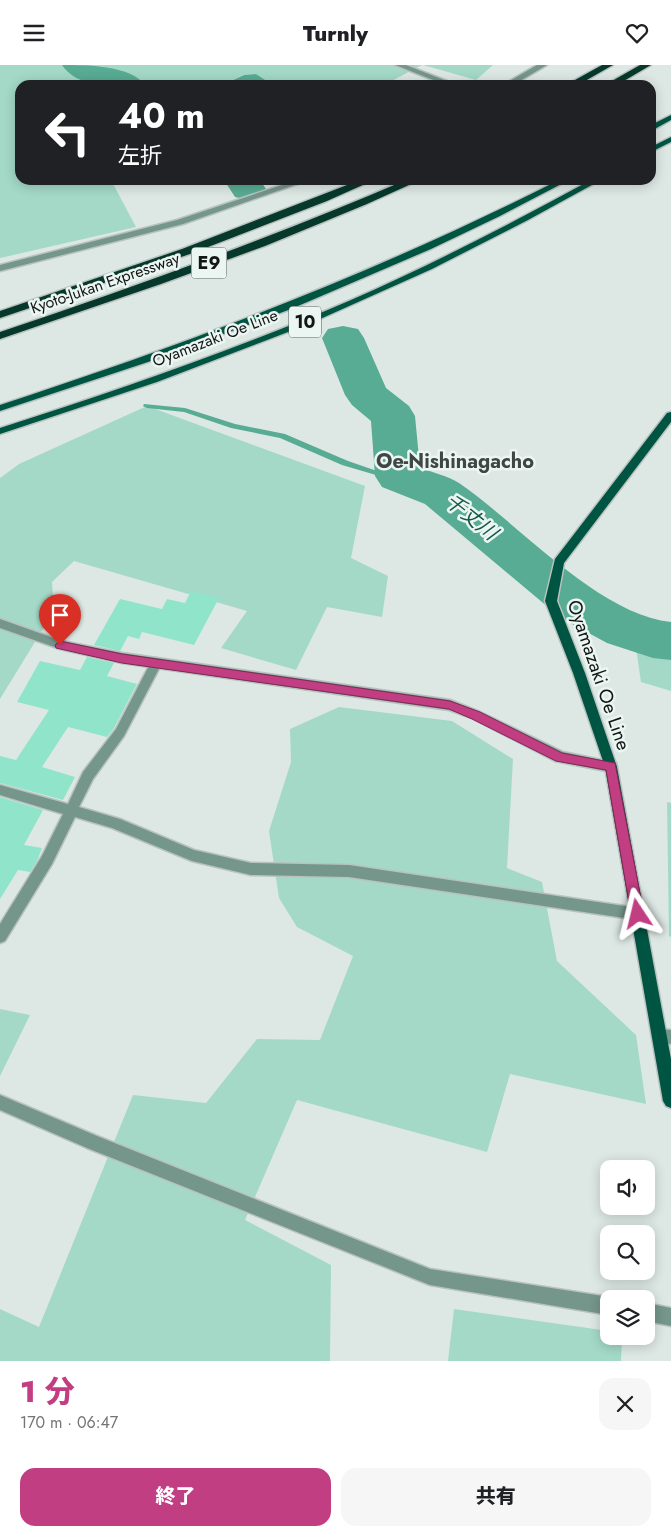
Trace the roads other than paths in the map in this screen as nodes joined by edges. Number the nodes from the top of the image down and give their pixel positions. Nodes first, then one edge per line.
1 (399, 65) edge
2 (543, 65) edge
3 (609, 65) edge
4 (647, 65) edge
5 (440, 80) edge
6 (516, 80) edge
7 (580, 80) edge
8 (619, 80) edge
9 (671, 117) edge
10 (656, 126) edge
11 (671, 139) edge
12 (656, 147) edge
13 (292, 185) edge
14 (357, 185) edge
15 (403, 185) edge
16 (555, 185) edge
17 (588, 185) edge
18 (0, 268) edge
19 (0, 315) edge
20 (0, 336) edge
21 (0, 408) edge
22 (671, 415) edge
23 (0, 431) edge
24 (0, 623) edge
25 (156, 663) junction
26 (611, 767) junction
27 (0, 790) edge
28 (71, 811) junction
29 (638, 914) junction
30 (0, 937) edge
31 (666, 1036) edge
32 (671, 1101) edge
33 (0, 1102) edge
34 (600, 1305) edge
35 (655, 1314) edge
36 (671, 1317) edge

1 - 5 street
2 - 6 street
3 - 7 highway
4 - 8 highway
9 - 10 main road
11 - 12 main road
13 - 18 street
14 - 19 highway, Kyoto-Jukan Expressway / E9
15 - 20 highway, Kyoto-Jukan Expressway / E9
16 - 21 main road, Oyamazaki Oe Line / 10
17 - 23 main road, Oyamazaki Oe Line / 10
22 - 26 main road, Oyamazaki Oe Line
24 - 25 street
25 - 26 street
25 - 28 street
26 - 29 main road, Oyamazaki Oe Line
27 - 28 street
28 - 29 street
28 - 30 street
29 - 31 main road, Oyamazaki Oe Line
31 - 32 main road, Oyamazaki Oe Line
33 - 34 street
35 - 36 street

